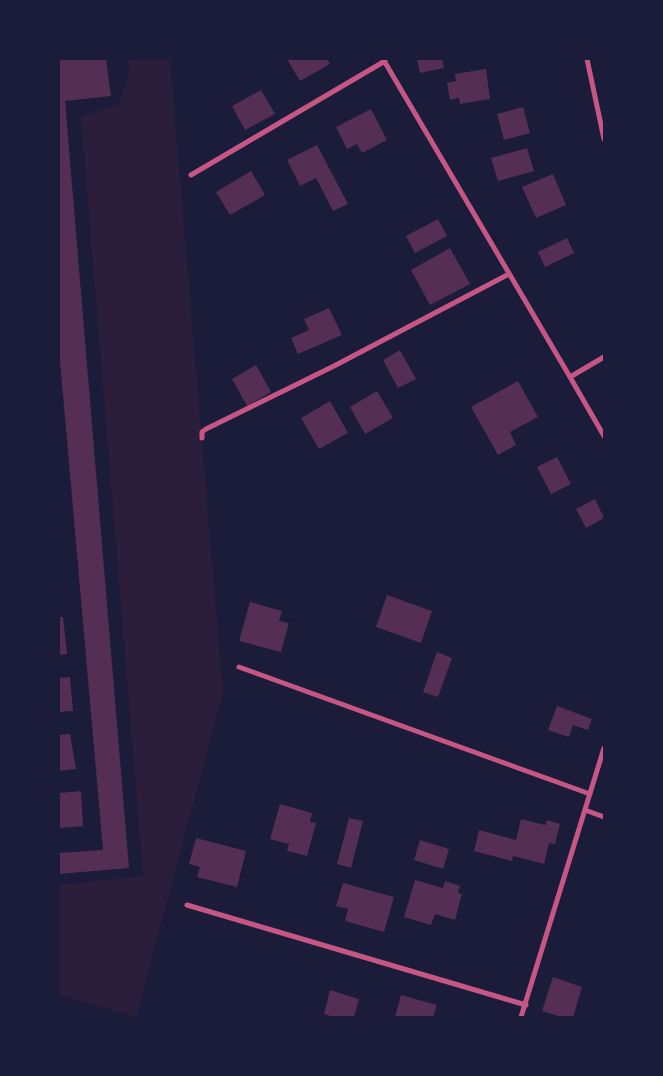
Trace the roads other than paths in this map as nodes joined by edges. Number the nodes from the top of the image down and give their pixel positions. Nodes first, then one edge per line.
1 (587, 59) edge
2 (384, 60) edge
3 (604, 139) edge
4 (191, 176) dead end
5 (508, 274) junction
6 (604, 357) edge
7 (570, 376) junction
8 (604, 436) edge
9 (202, 438) dead end
10 (240, 667) dead end
11 (604, 748) edge
12 (590, 794) junction
13 (585, 810) junction
14 (604, 816) edge
15 (187, 905) dead end
16 (526, 1005) junction
17 (521, 1017) edge

1 - 3 street
2 - 4 street
2 - 5 street
5 - 7 street
5 - 9 street
6 - 7 street
7 - 8 street
10 - 12 street
11 - 12 street
12 - 13 street
13 - 14 street
13 - 16 street
15 - 16 street
16 - 17 street

